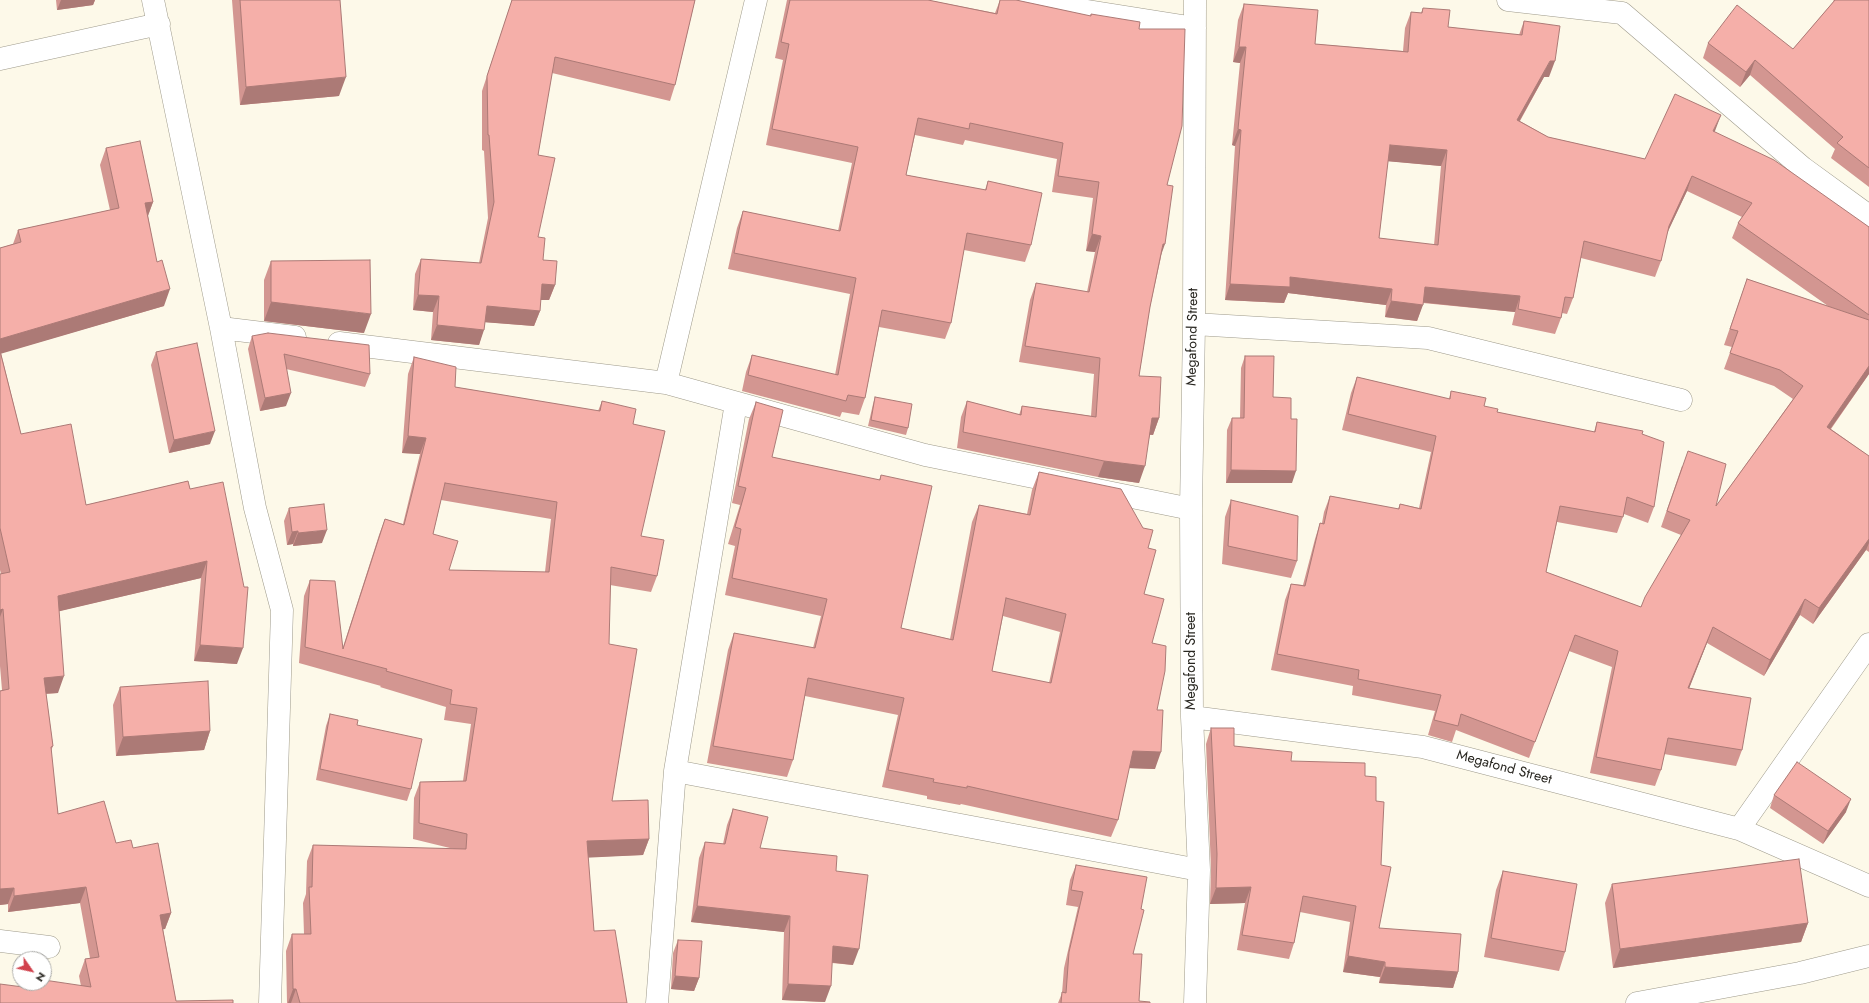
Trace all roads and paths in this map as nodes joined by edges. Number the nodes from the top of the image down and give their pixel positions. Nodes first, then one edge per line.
1 (153, 0) edge
2 (756, 0) edge
3 (1017, 0) edge
4 (1195, 0) edge
5 (1508, 0) edge
6 (159, 24) junction
7 (1196, 28) junction
8 (0, 59) edge
9 (1869, 216) edge
10 (1194, 324) junction
11 (221, 328) junction
12 (666, 383) junction
13 (1681, 400) dead end
14 (736, 403) junction
15 (1191, 509) junction
16 (1869, 644) edge
17 (1192, 717) junction
18 (675, 771) junction
19 (1739, 829) junction
20 (1198, 870) junction
21 (1869, 886) edge
22 (0, 941) edge
23 (49, 947) dead end
24 (1869, 956) edge
25 (270, 1003) edge
26 (657, 1003) edge
27 (1196, 1003) edge
28 (1637, 1003) edge

1 - 6 street
2 - 12 street
3 - 7 street
4 - 7 street, Megafond Street
5 - 9 street
6 - 8 street
6 - 11 street
7 - 10 street, Megafond Street
10 - 13 street
10 - 15 street, Megafond Street
11 - 12 street
11 - 25 street
12 - 14 street
14 - 15 street
14 - 18 street
15 - 17 street, Megafond Street
16 - 19 street
17 - 19 street, Megafond Street
17 - 20 street
18 - 20 street
18 - 26 street
19 - 21 street, Megafond Street
20 - 27 street
22 - 23 street
24 - 28 street

